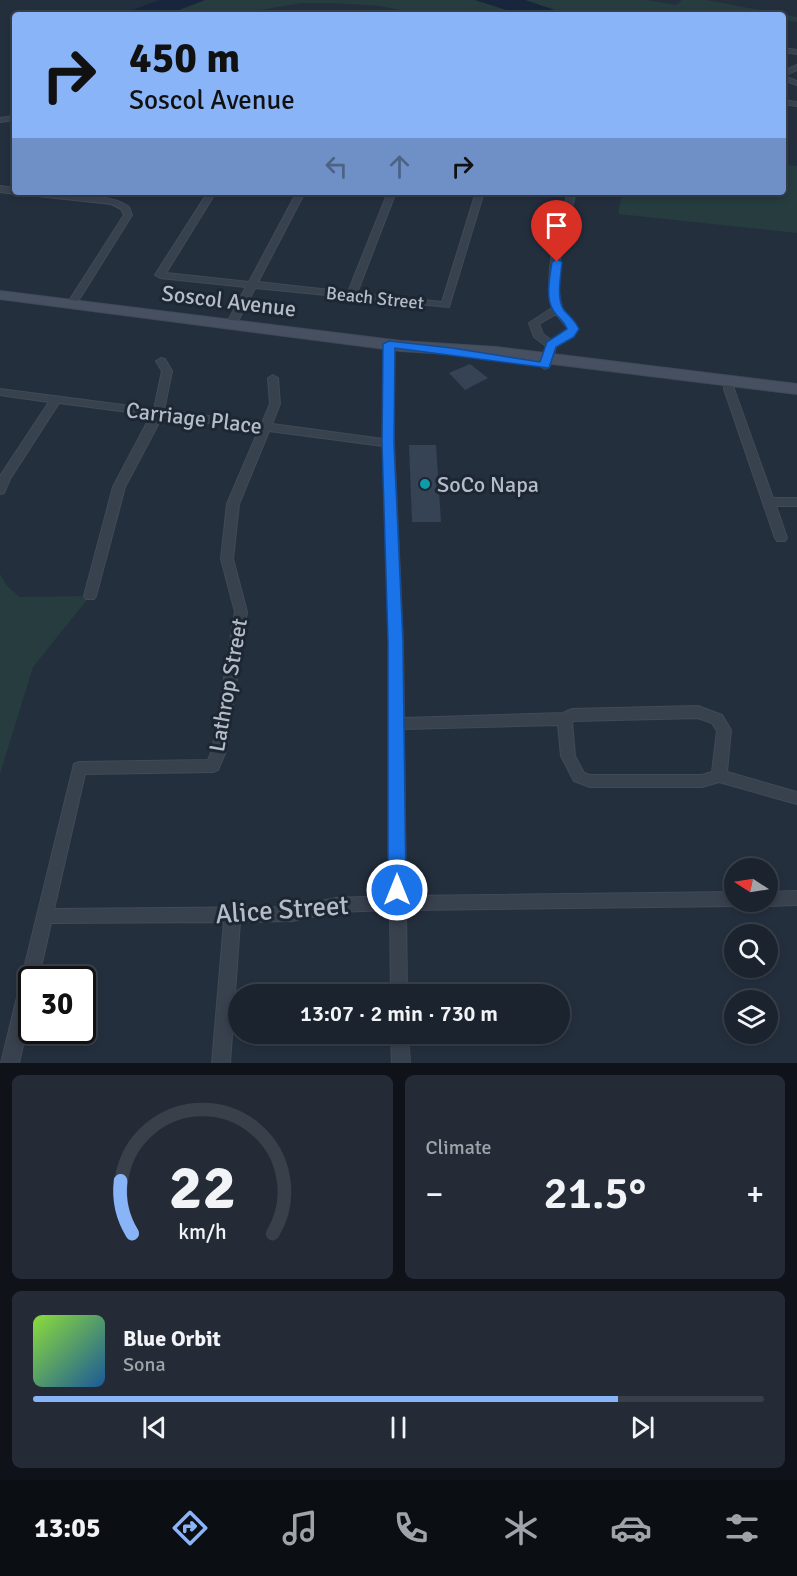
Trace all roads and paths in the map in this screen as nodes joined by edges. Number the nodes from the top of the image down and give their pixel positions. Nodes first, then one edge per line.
1 (54, 195) edge
2 (210, 195) edge
3 (299, 195) edge
4 (391, 195) edge
5 (479, 195) edge
6 (571, 195) edge
7 (253, 284) junction
8 (0, 295) edge
9 (351, 295) junction
10 (72, 304) junction
11 (557, 309) junction
12 (232, 323) junction
13 (389, 344) junction
14 (548, 356) junction
15 (161, 361) dead end
16 (273, 378) dead end
17 (730, 385) junction
18 (797, 389) edge
19 (0, 392) edge
20 (797, 397) edge
21 (56, 399) junction
22 (158, 413) junction
23 (267, 427) junction
24 (388, 443) junction
25 (0, 490) edge
26 (769, 502) junction
27 (797, 502) edge
28 (781, 538) dead end
29 (90, 596) dead end
30 (565, 719) junction
31 (397, 724) junction
32 (719, 776) junction
33 (797, 798) edge
34 (778, 898) edge
35 (797, 898) edge
36 (724, 899) edge
37 (397, 903) junction
38 (233, 915) junction
39 (44, 916) junction
40 (399, 984) edge
41 (400, 1044) edge
42 (10, 1063) edge
43 (221, 1063) edge
44 (401, 1063) edge

1 - 10 street
2 - 7 street, Beach Street
3 - 7 street
4 - 9 street
5 - 9 street, Beach Street
6 - 11 street
7 - 9 street, Beach Street
7 - 12 street
8 - 10 main road, Soscol Avenue
10 - 12 main road, Soscol Avenue
11 - 14 street
11 - 14 street
12 - 13 main road, Soscol Avenue
13 - 14 main road, Soscol Avenue
13 - 24 street
14 - 17 main road, Soscol Avenue
15 - 22 street
16 - 23 street
17 - 18 main road, Soscol Avenue
17 - 20 main road, Soscol Avenue
17 - 26 street
19 - 21 street, Carriage Place
21 - 22 street, Carriage Place
21 - 25 street
22 - 23 street, Carriage Place
22 - 29 street
23 - 24 street, Carriage Place
23 - 39 street, Lathrop Street
24 - 31 street
26 - 27 street
26 - 28 street
30 - 31 street
30 - 32 street
30 - 32 street
31 - 37 street
32 - 33 street
34 - 35 street
36 - 37 street, Alice Street
37 - 38 street, Alice Street
37 - 40 street
38 - 39 street, Alice Street
38 - 43 street
39 - 42 street, Lathrop Street
41 - 44 street

